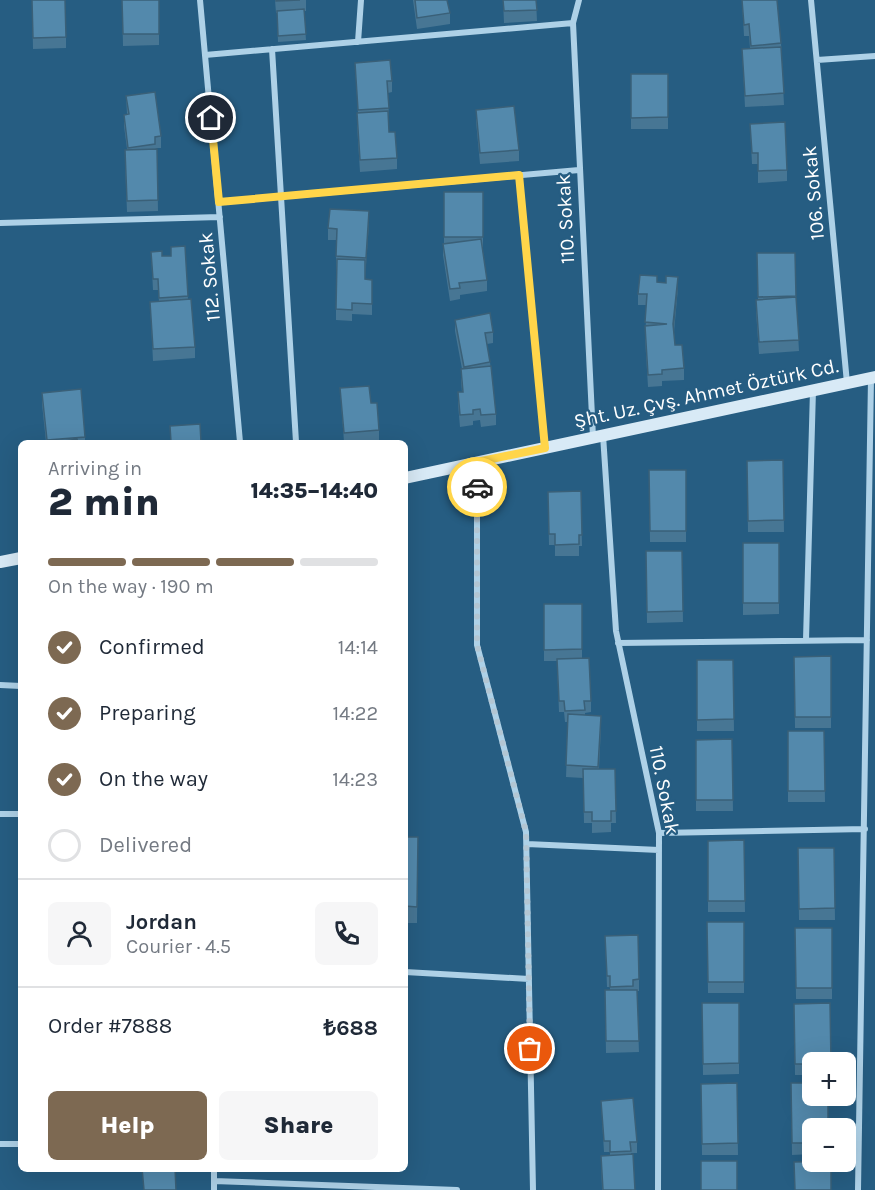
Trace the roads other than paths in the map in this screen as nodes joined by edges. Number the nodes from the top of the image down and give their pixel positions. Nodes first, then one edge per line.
1 (200, 0) edge
2 (361, 0) edge
3 (579, 0) edge
4 (811, 0) edge
5 (573, 23) junction
6 (358, 42) junction
7 (272, 49) junction
8 (205, 55) junction
9 (875, 56) edge
10 (817, 60) junction
11 (579, 170) junction
12 (519, 175) junction
13 (281, 197) junction
14 (219, 202) junction
15 (220, 217) junction
16 (0, 223) edge
17 (873, 378) edge
18 (847, 383) junction
19 (813, 390) junction
20 (598, 436) junction
21 (240, 440) edge
22 (296, 440) edge
23 (545, 448) junction
24 (477, 462) junction
25 (408, 477) edge
26 (18, 559) edge
27 (0, 562) edge
28 (806, 640) junction
29 (867, 640) junction
30 (618, 643) junction
31 (0, 686) edge
32 (18, 686) edge
33 (0, 814) edge
34 (18, 814) edge
35 (865, 820) junction
36 (875, 820) edge
37 (865, 829) junction
38 (659, 833) junction
39 (526, 844) junction
40 (659, 850) junction
41 (408, 972) edge
42 (529, 979) junction
43 (0, 1144) edge
44 (18, 1144) edge
45 (214, 1172) edge
46 (214, 1181) junction
47 (214, 1190) edge
48 (457, 1190) edge
49 (533, 1190) edge
50 (658, 1190) edge
51 (858, 1190) edge

1 - 8 street, 112. Sokak
2 - 6 street
3 - 5 street, 110. Sokak
4 - 10 street, 106. Sokak
5 - 6 street
5 - 11 street, 110. Sokak
6 - 7 street
7 - 8 street
7 - 13 street
8 - 14 street, 112. Sokak
9 - 10 street
10 - 18 street, 106. Sokak
11 - 12 street
11 - 20 street, 110. Sokak
12 - 13 street
12 - 23 street
13 - 14 street
13 - 22 street
14 - 15 street, 112. Sokak
15 - 16 street
15 - 21 street, 112. Sokak
17 - 18 street, Şht. Uz. Çvş. Ahmet Öztürk Cd.
17 - 29 street
18 - 19 street, Şht. Uz. Çvş. Ahmet Öztürk Cd.
19 - 20 street, Şht. Uz. Çvş. Ahmet Öztürk Cd.
19 - 28 street
20 - 23 street, Şht. Uz. Çvş. Ahmet Öztürk Cd.
20 - 30 street, 110. Sokak
23 - 24 street, Şht. Uz. Çvş. Ahmet Öztürk Cd.
24 - 25 street, Şht. Uz. Çvş. Ahmet Öztürk Cd.
24 - 39 street
26 - 27 street
28 - 29 street
28 - 30 street
29 - 35 street
30 - 38 street, 110. Sokak
31 - 32 street
33 - 34 street
35 - 36 street
35 - 37 street
37 - 38 street
37 - 51 street
38 - 40 street, 110. Sokak
39 - 40 street
39 - 42 street
40 - 50 street, 110. Sokak
41 - 42 street
42 - 49 street
43 - 44 street
45 - 46 street
46 - 47 street
46 - 48 street

